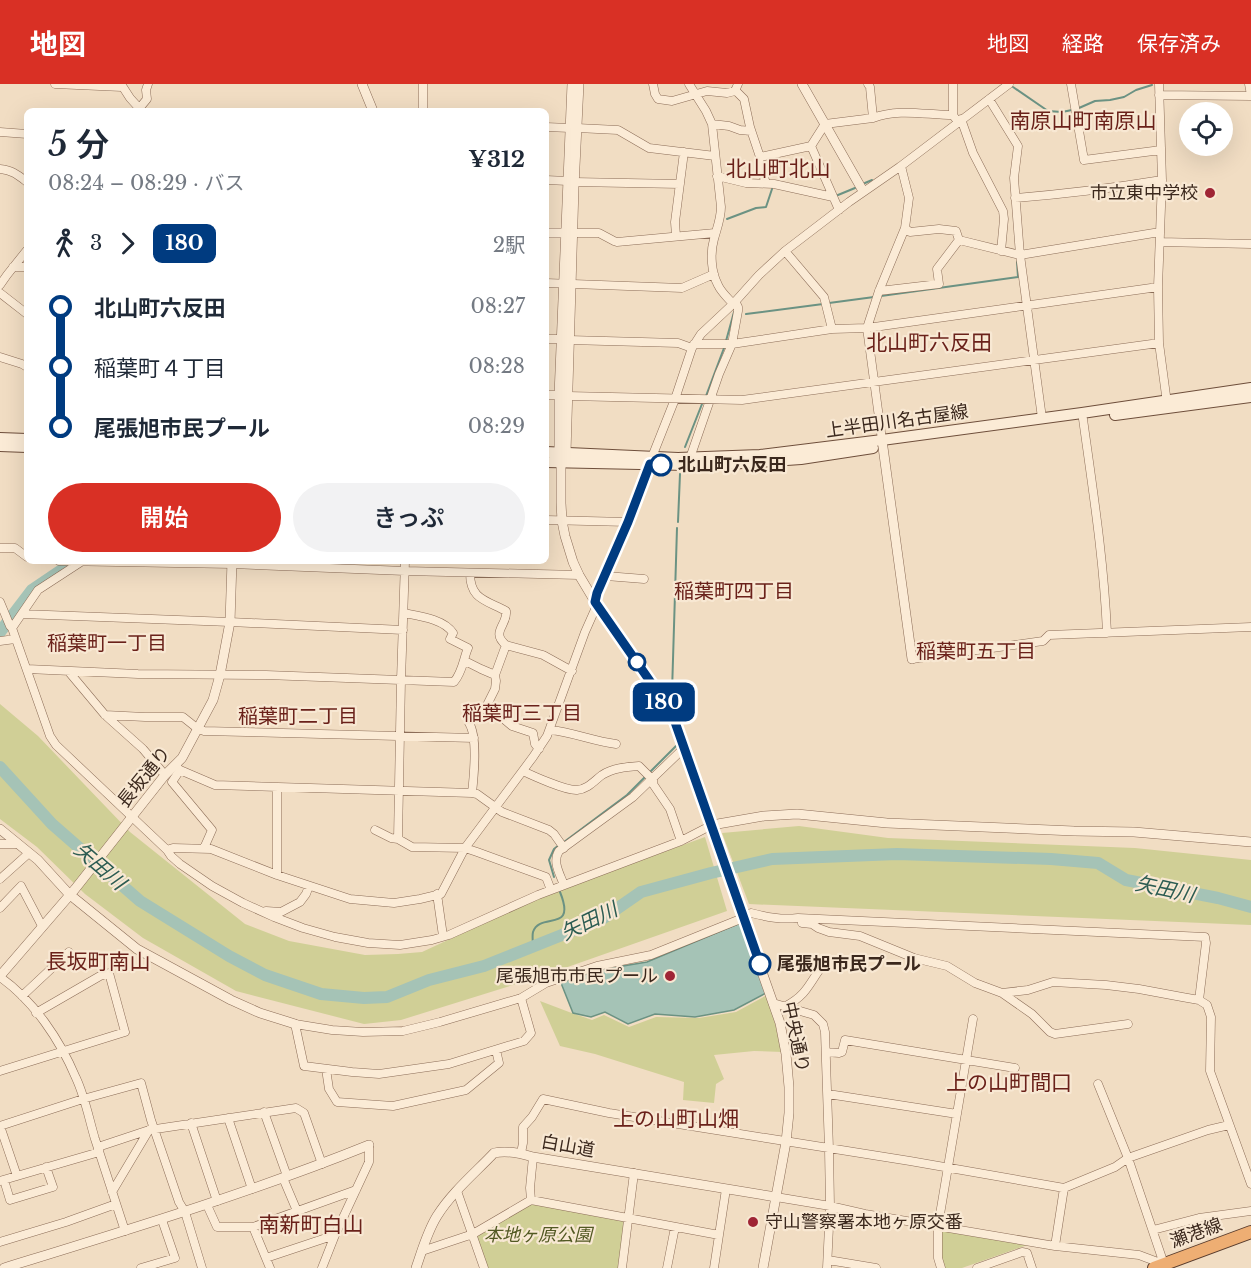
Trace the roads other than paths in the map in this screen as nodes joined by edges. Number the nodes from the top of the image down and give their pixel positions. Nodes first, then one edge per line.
1 (55, 84) edge
2 (148, 84) edge
3 (362, 84) edge
4 (423, 84) edge
5 (572, 84) edge
6 (579, 84) edge
7 (653, 84) edge
8 (689, 84) edge
9 (802, 84) edge
10 (868, 84) edge
11 (953, 84) edge
12 (1009, 84) edge
13 (1071, 84) edge
14 (1159, 84) edge
15 (1249, 84) edge
16 (122, 86) edge
17 (737, 87) edge
18 (695, 94) junction
19 (1159, 95) junction
20 (1251, 95) edge
21 (989, 99) junction
22 (138, 108) edge
23 (140, 108) edge
24 (372, 108) edge
25 (423, 108) edge
26 (873, 118) junction
27 (957, 119) junction
28 (712, 124) junction
29 (825, 124) junction
30 (549, 127) edge
31 (573, 128) junction
32 (751, 130) junction
33 (0, 132) edge
34 (24, 134) edge
35 (812, 146) junction
36 (1161, 150) junction
37 (684, 152) junction
38 (715, 156) junction
39 (760, 158) junction
40 (900, 166) junction
41 (0, 170) edge
42 (717, 176) junction
43 (24, 180) edge
44 (549, 180) edge
45 (1162, 180) junction
46 (571, 182) junction
47 (766, 183) junction
48 (680, 184) junction
49 (863, 191) junction
50 (833, 197) junction
51 (1015, 198) junction
52 (839, 210) junction
53 (906, 228) junction
54 (1160, 232) junction
55 (549, 233) edge
56 (569, 233) junction
57 (715, 233) junction
58 (676, 236) junction
59 (959, 240) junction
60 (1160, 242) junction
61 (1251, 243) edge
62 (785, 251) junction
63 (1001, 251) junction
64 (24, 254) edge
65 (1020, 255) junction
66 (13, 267) junction
67 (24, 267) edge
68 (3, 273) edge
69 (714, 274) junction
70 (549, 283) edge
71 (568, 284) junction
72 (0, 285) edge
73 (1158, 287) junction
74 (879, 291) junction
75 (0, 293) edge
76 (734, 303) junction
77 (1027, 305) junction
78 (24, 312) edge
79 (867, 328) junction
80 (832, 329) junction
81 (549, 339) edge
82 (566, 340) junction
83 (732, 344) junction
84 (1159, 344) junction
85 (693, 346) junction
86 (0, 357) edge
87 (1034, 361) junction
88 (24, 366) edge
89 (874, 383) junction
90 (1251, 388) edge
91 (549, 395) edge
92 (563, 395) junction
93 (1251, 397) edge
94 (675, 399) junction
95 (710, 400) junction
96 (1167, 404) junction
97 (1042, 418) junction
98 (1083, 419) junction
99 (0, 438) edge
100 (24, 439) edge
101 (883, 443) junction
102 (0, 446) edge
103 (24, 447) edge
104 (549, 453) edge
105 (562, 456) junction
106 (690, 458) junction
107 (549, 461) edge
108 (651, 461) junction
109 (549, 520) edge
110 (562, 521) junction
111 (628, 522) junction
112 (0, 548) edge
113 (24, 555) edge
114 (77, 564) edge
115 (232, 564) edge
116 (254, 564) edge
117 (405, 564) edge
118 (405, 571) junction
119 (470, 573) junction
120 (579, 575) junction
121 (606, 576) junction
122 (644, 579) dead end
123 (0, 602) edge
124 (596, 604) junction
125 (404, 613) junction
126 (22, 614) junction
127 (230, 622) junction
128 (11, 627) junction
129 (1251, 627) edge
130 (403, 630) junction
131 (1107, 633) junction
132 (15, 639) junction
133 (1, 641) edge
134 (506, 645) junction
135 (912, 659) joint
136 (465, 661) junction
137 (27, 669) junction
138 (572, 671) junction
139 (69, 672) junction
140 (220, 675) junction
141 (495, 675) junction
142 (401, 680) junction
143 (487, 705) junction
144 (105, 715) junction
145 (198, 729) junction
146 (550, 730) junction
147 (400, 736) junction
148 (474, 738) junction
149 (616, 744) dead end
150 (684, 748) junction
151 (539, 749) junction
152 (178, 767) junction
153 (523, 771) junction
154 (165, 775) junction
155 (650, 776) junction
156 (277, 787) junction
157 (399, 790) junction
158 (472, 792) junction
159 (496, 808) junction
160 (131, 819) junction
161 (713, 828) junction
162 (0, 829) edge
163 (375, 830) dead end
164 (398, 839) junction
165 (681, 841) junction
166 (1251, 842) edge
167 (0, 844) edge
168 (18, 844) junction
169 (562, 845) junction
170 (204, 848) junction
171 (465, 848) junction
172 (167, 850) junction
173 (29, 853) junction
174 (277, 875) junction
175 (0, 879) edge
176 (564, 885) junction
177 (309, 886) junction
178 (551, 890) junction
179 (72, 891) junction
180 (437, 894) junction
181 (0, 908) edge
182 (262, 912) junction
183 (742, 913) junction
184 (786, 919) junction
185 (42, 926) junction
186 (443, 936) junction
187 (69, 952) dead end
188 (820, 969) dead end
189 (0, 977) edge
190 (1002, 993) junction
191 (22, 996) junction
192 (521, 998) junction
193 (1199, 1000) junction
194 (773, 1003) junction
195 (786, 1006) junction
196 (36, 1013) junction
197 (973, 1019) dead end
198 (295, 1024) junction
199 (1128, 1024) dead end
200 (496, 1050) junction
201 (63, 1051) junction
202 (826, 1052) junction
203 (966, 1059) junction
204 (1015, 1068) dead end
205 (326, 1069) junction
206 (0, 1071) edge
207 (1098, 1084) dead end
208 (828, 1094) junction
209 (83, 1099) junction
210 (264, 1112) junction
211 (957, 1114) junction
212 (228, 1118) junction
213 (191, 1123) junction
214 (1229, 1125) junction
215 (0, 1126) edge
216 (152, 1129) junction
217 (786, 1142) junction
218 (369, 1145) joint
219 (829, 1149) junction
220 (99, 1150) junction
221 (521, 1153) junction
222 (533, 1157) junction
223 (1128, 1158) junction
224 (322, 1164) junction
225 (46, 1167) junction
226 (948, 1167) junction
227 (634, 1173) junction
228 (17, 1176) junction
229 (285, 1177) junction
230 (2, 1181) edge
231 (1251, 1184) edge
232 (1064, 1188) junction
233 (252, 1189) junction
234 (726, 1189) junction
235 (356, 1190) junction
236 (457, 1191) junction
237 (112, 1192) junction
238 (776, 1197) junction
239 (531, 1200) junction
240 (217, 1201) junction
241 (116, 1204) junction
242 (207, 1205) junction
243 (830, 1206) junction
244 (297, 1211) junction
245 (1251, 1211) edge
246 (185, 1212) junction
247 (628, 1218) junction
248 (162, 1220) junction
249 (938, 1226) junction
250 (253, 1227) junction
251 (675, 1227) junction
252 (1153, 1230) junction
253 (125, 1231) junction
254 (1251, 1232) edge
255 (473, 1234) junction
256 (335, 1235) junction
257 (719, 1235) junction
258 (0, 1242) edge
259 (1055, 1246) junction
260 (422, 1251) junction
261 (175, 1258) junction
262 (266, 1258) junction
263 (828, 1264) edge
264 (1161, 1267) edge
265 (4, 1268) edge
266 (141, 1268) edge
267 (178, 1268) edge
268 (202, 1268) edge
269 (270, 1268) edge
270 (321, 1268) edge
271 (416, 1268) edge
272 (484, 1268) edge
273 (622, 1268) edge
274 (667, 1268) edge
275 (714, 1268) edge
276 (763, 1268) edge
277 (876, 1268) edge
278 (941, 1268) edge
279 (977, 1268) edge
280 (1032, 1268) edge

1 - 16 street
2 - 23 street
3 - 24 street
4 - 25 street
5 - 31 street, 中央通り
6 - 31 street, 中央通り
7 - 18 street
8 - 18 street
9 - 29 street
10 - 26 street
11 - 27 street
12 - 21 street
13 - 36 street
14 - 19 street
15 - 20 street
16 - 22 street
17 - 18 street
17 - 32 street
18 - 28 street
19 - 20 street
19 - 36 street
21 - 27 street
21 - 51 street
26 - 27 street
26 - 29 street
27 - 40 street
27 - 63 street
28 - 32 street
28 - 38 street
29 - 35 street
29 - 49 street
30 - 31 street
31 - 37 street
31 - 46 street, 中央通り
32 - 39 street
33 - 34 street
35 - 39 street
35 - 50 street
36 - 45 street
37 - 38 street
37 - 48 street
38 - 42 street
39 - 47 street
40 - 49 street
40 - 53 street
41 - 43 street
42 - 47 street
42 - 57 street
44 - 46 street
45 - 51 street
45 - 54 street
46 - 48 street
46 - 56 street, 中央通り
47 - 50 street
48 - 58 street
49 - 52 street
50 - 52 street
51 - 65 street
52 - 62 street
53 - 59 street
53 - 74 street
54 - 60 street
54 - 65 street
55 - 56 street
56 - 58 street
56 - 71 street, 中央通り
57 - 58 street
57 - 69 street
59 - 63 street
59 - 74 street
60 - 61 street
60 - 73 street
62 - 76 street
62 - 80 street
63 - 65 street
64 - 66 street
65 - 77 street
66 - 67 street
66 - 68 street
68 - 72 street
69 - 71 street
69 - 76 street
70 - 71 street
71 - 82 street, 中央通り
73 - 77 street
73 - 84 street
74 - 79 street
75 - 78 street
76 - 83 street
76 - 85 street
77 - 79 street
77 - 87 street
79 - 80 street
79 - 89 street
80 - 83 street
81 - 82 street
82 - 85 street
82 - 92 street, 中央通り
83 - 85 street
83 - 95 street
84 - 87 street
84 - 96 street
85 - 94 street
86 - 88 street
87 - 89 street
87 - 97 street
89 - 95 street
89 - 101 street
90 - 96 main road, 上半田川名古屋線
91 - 92 street
92 - 94 street
92 - 105 street, 中央通り
93 - 96 main road, 上半田川名古屋線
94 - 95 street
94 - 108 street
95 - 106 street
96 - 97 main road, 上半田川名古屋線
96 - 98 main road, 上半田川名古屋線
97 - 101 main road, 上半田川名古屋線
98 - 101 main road, 上半田川名古屋線
98 - 131 street
99 - 100 main road
101 - 106 main road, 上半田川名古屋線
101 - 108 main road, 上半田川名古屋線
101 - 135 street
102 - 103 main road
104 - 105 main road, 上半田川名古屋線
105 - 107 main road, 上半田川名古屋線
105 - 108 main road, 上半田川名古屋線
105 - 110 street, 中央通り
106 - 108 main road, 上半田川名古屋線
108 - 111 street
109 - 110 street
110 - 111 street
110 - 120 street, 中央通り
111 - 121 street
112 - 113 street
114 - 126 street
115 - 127 street, 長坂通り
116 - 118 street
117 - 118 street
118 - 119 street
118 - 125 street
119 - 120 street
119 - 134 street
120 - 124 street, 中央通り
121 - 122 street
121 - 124 street
123 - 128 street
124 - 138 street
124 - 150 street, 中央通り
125 - 130 street
125 - 136 street
126 - 127 street
126 - 128 street
127 - 130 street
127 - 140 street, 長坂通り
128 - 132 street
129 - 131 street
130 - 142 street
131 - 135 street
132 - 133 street
132 - 137 street
134 - 138 street
134 - 141 street
136 - 141 street
136 - 142 street
137 - 139 street
137 - 160 street
138 - 146 street
139 - 140 street
139 - 144 street
140 - 142 street
140 - 145 street, 長坂通り
141 - 143 street
142 - 147 street
143 - 148 street
143 - 151 street
144 - 145 street
144 - 154 street
145 - 147 street
145 - 152 street, 長坂通り
146 - 149 street
146 - 151 street
147 - 148 street
147 - 157 street
148 - 158 street
150 - 155 street
150 - 161 street, 中央通り
151 - 153 street
152 - 154 street, 長坂通り
152 - 156 street
152 - 170 street
153 - 155 street
153 - 159 street
154 - 160 street, 長坂通り
155 - 165 street
155 - 169 street
156 - 157 street
156 - 174 street
157 - 158 street
157 - 164 street
158 - 159 street
159 - 169 street
159 - 171 street
160 - 172 street
160 - 179 street, 長坂通り
161 - 165 street
161 - 166 street
161 - 183 street, 中央通り
162 - 168 street
163 - 164 street
164 - 171 street
165 - 176 street
167 - 168 street
168 - 173 street
169 - 176 street
170 - 172 street
170 - 174 street
171 - 178 street
171 - 180 street
172 - 182 street
173 - 175 street
173 - 179 street
174 - 177 street
176 - 178 street
177 - 180 street
177 - 182 street
178 - 186 street
179 - 185 street, 長坂通り
179 - 198 street
180 - 186 street
181 - 185 street
182 - 186 street
183 - 184 street
183 - 192 street
183 - 194 street, 中央通り
184 - 190 street
184 - 193 street
185 - 189 street, 長坂通り
187 - 191 street
188 - 195 street
189 - 191 street
190 - 193 street
190 - 199 street
191 - 196 street
192 - 198 street
192 - 200 street
193 - 214 street
194 - 195 street
194 - 217 street, 中央通り
195 - 202 street
196 - 201 street
196 - 201 street
197 - 203 street
198 - 205 street
200 - 205 street
200 - 205 street
201 - 206 street
201 - 209 street
202 - 203 street
202 - 208 street
203 - 204 street
203 - 211 street
207 - 223 street
208 - 211 street
208 - 219 street
209 - 215 street
209 - 216 street
209 - 220 street
210 - 212 street
210 - 224 street
210 - 229 street
211 - 226 street
212 - 213 street
212 - 233 street
213 - 216 street
213 - 240 street
214 - 223 street
214 - 231 street
215 - 228 street
216 - 220 street
216 - 237 street
216 - 246 street
217 - 219 street
217 - 221 street
217 - 238 street, 中央通り
218 - 224 street
218 - 235 street
219 - 226 street
219 - 243 street
220 - 225 street
220 - 237 street
221 - 222 street, 白山道
221 - 236 street, 白山道
222 - 227 street, 白山道
222 - 239 street
223 - 232 street
223 - 252 street
224 - 229 street
225 - 228 street
225 - 230 street
226 - 232 street
226 - 249 street
227 - 234 street, 白山道
227 - 247 street
228 - 230 street
229 - 233 street
229 - 244 street
232 - 259 street
233 - 240 street
234 - 238 street, 白山道
234 - 257 street
235 - 244 street
235 - 256 street
236 - 255 street
236 - 260 street, 白山道
237 - 241 street
238 - 243 street
238 - 276 street, 中央通り
239 - 247 street
239 - 255 street
240 - 242 street
241 - 253 street
241 - 258 street
242 - 246 street
242 - 250 street
243 - 249 street
243 - 263 street
244 - 250 street
245 - 252 street
246 - 248 street
246 - 268 street
247 - 251 street
247 - 273 street
248 - 253 street
248 - 261 street
249 - 259 street
249 - 278 street
250 - 262 street
251 - 257 street
251 - 274 street
252 - 264 street
253 - 265 street
254 - 264 highway, 瀬港線
255 - 260 street
255 - 272 street
256 - 262 street
256 - 270 street
257 - 275 street
259 - 264 street
260 - 271 street, 白山道
261 - 266 street
261 - 267 street
262 - 269 street
263 - 277 street
279 - 280 street

